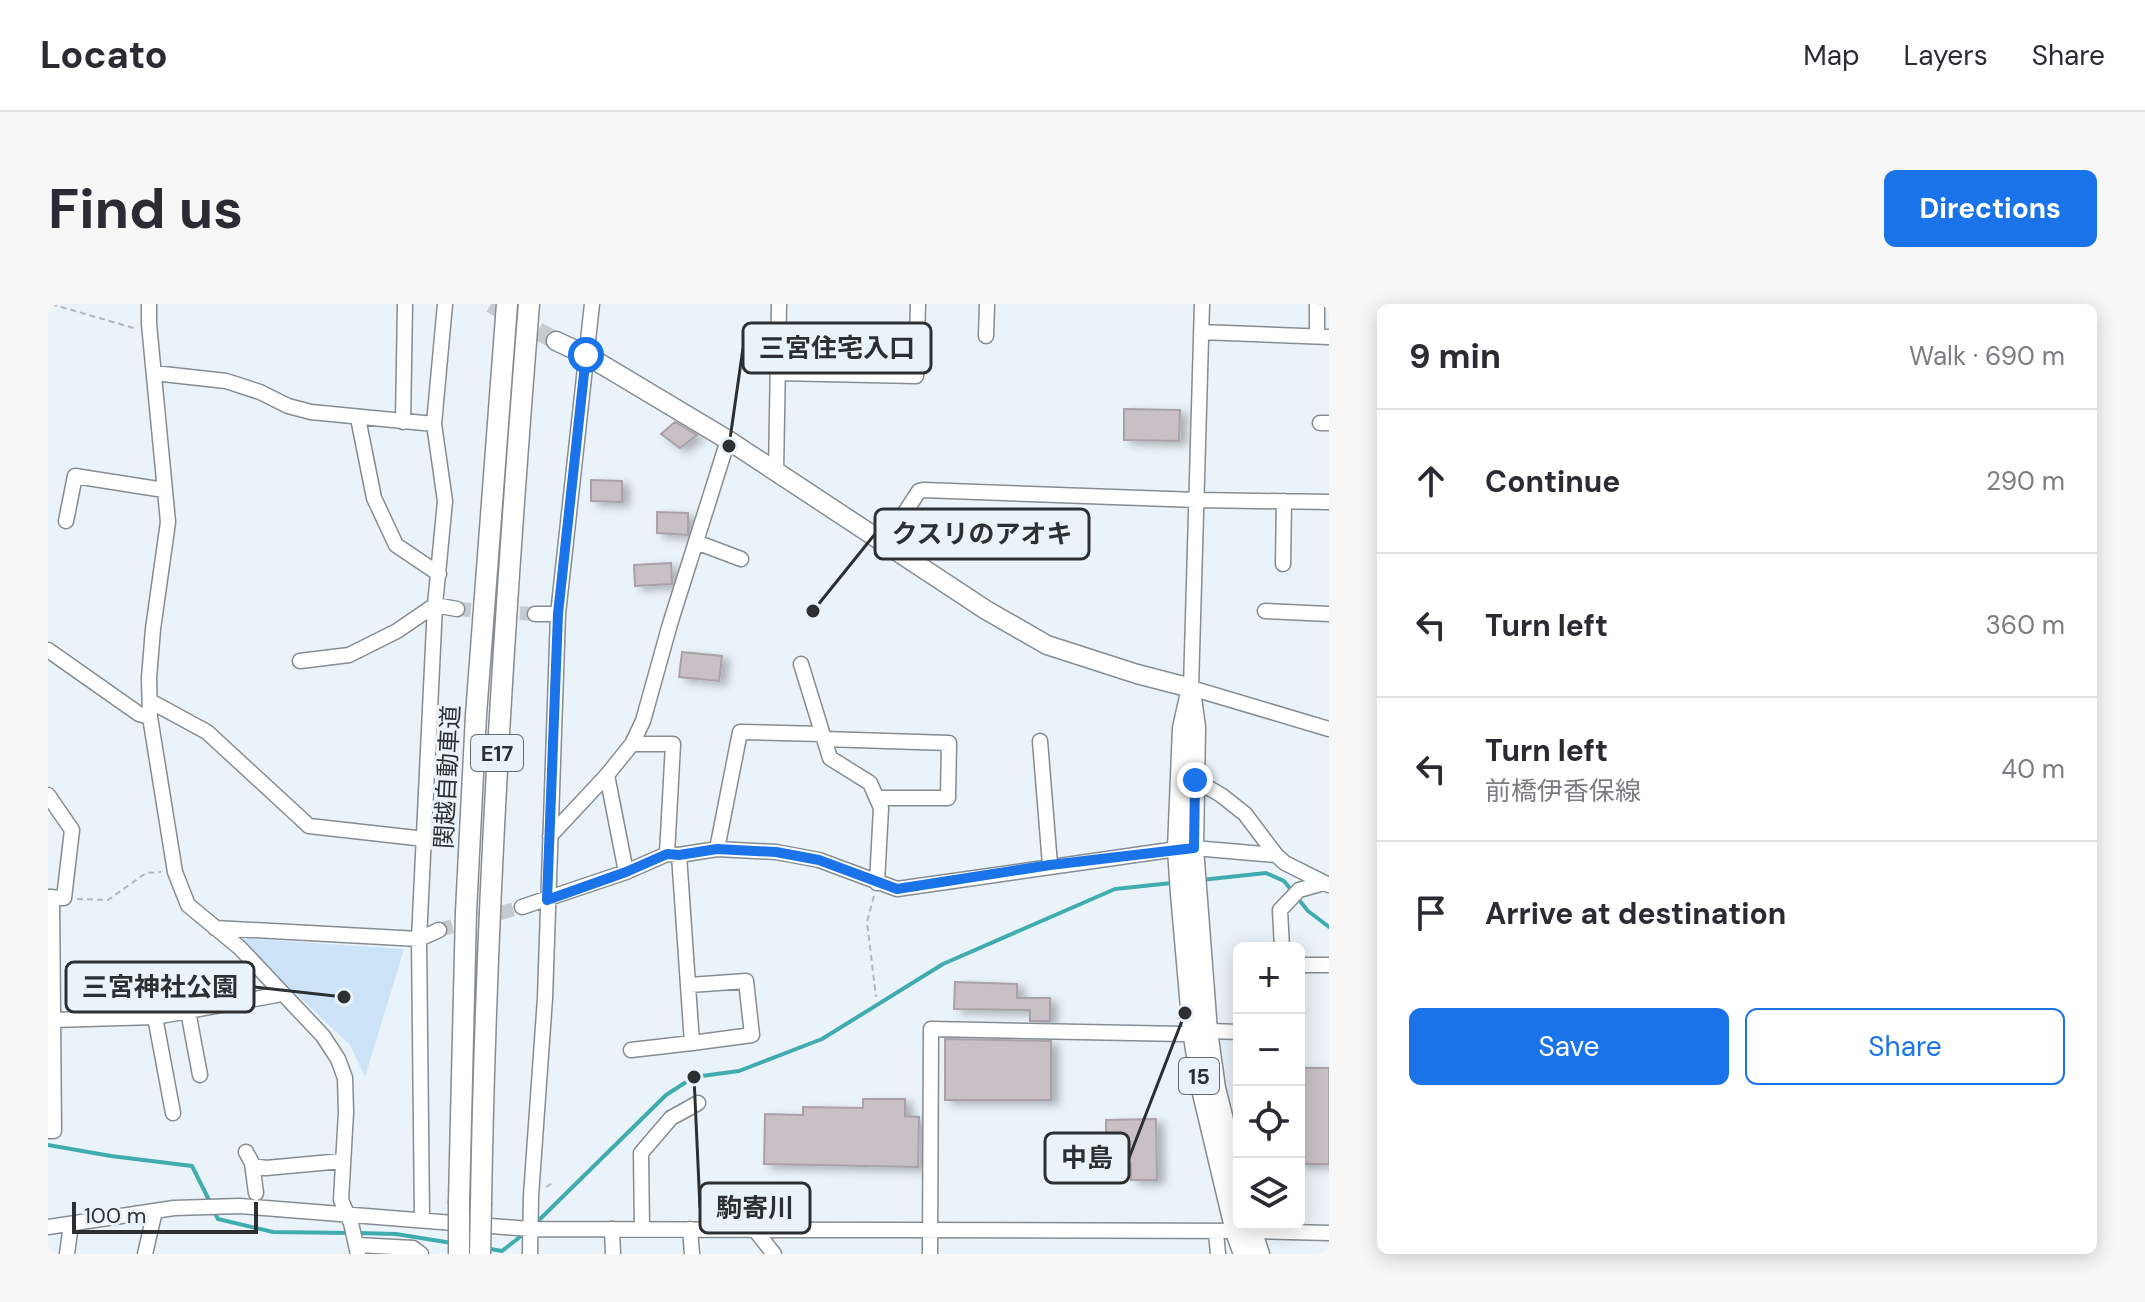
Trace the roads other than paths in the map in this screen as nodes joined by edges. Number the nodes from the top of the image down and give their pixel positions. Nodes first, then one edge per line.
1 (149, 304) edge
2 (405, 304) edge
3 (445, 304) edge
4 (507, 304) edge
5 (529, 304) edge
6 (592, 304) edge
7 (779, 304) edge
8 (918, 304) edge
9 (987, 304) edge
10 (1202, 304) edge
11 (1317, 304) edge
12 (1201, 332) junction
13 (986, 336) dead end
14 (1323, 337) edge
15 (556, 341) tunnel mouth
16 (586, 355) junction
17 (154, 373) junction
18 (778, 373) junction
19 (358, 418) junction
20 (403, 422) junction
21 (434, 424) junction
22 (728, 440) junction
23 (776, 471) junction
24 (164, 490) junction
25 (1197, 500) junction
26 (1284, 501) junction
27 (1329, 502) edge
28 (66, 521) dead end
29 (696, 542) junction
30 (885, 543) junction
31 (741, 559) dead end
32 (1283, 564) dead end
33 (439, 574) junction
34 (435, 605) junction
35 (457, 609) tunnel mouth
36 (1265, 611) dead end
37 (535, 614) tunnel mouth
38 (558, 614) junction
39 (1329, 614) edge
40 (48, 650) edge
41 (300, 661) dead end
42 (801, 664) dead end
43 (1191, 688) junction
44 (150, 701) junction
45 (150, 717) junction
46 (1329, 729) edge
47 (823, 737) junction
48 (1040, 741) dead end
49 (632, 744) junction
50 (607, 775) junction
51 (1195, 780) junction
52 (48, 795) edge
53 (877, 798) junction
54 (550, 836) junction
55 (425, 839) junction
56 (1186, 848) junction
57 (717, 849) junction
58 (673, 855) junction
59 (1276, 855) junction
60 (1050, 865) junction
61 (626, 872) junction
62 (877, 883) junction
63 (1326, 884) edge
64 (1189, 894) junction
65 (55, 897) edge
66 (547, 900) junction
67 (522, 907) tunnel mouth
68 (215, 928) junction
69 (439, 930) tunnel mouth
70 (419, 939) junction
71 (1282, 942) edge
72 (1305, 965) edge
73 (1329, 965) edge
74 (690, 985) junction
75 (282, 994) junction
76 (188, 1011) junction
77 (155, 1017) junction
78 (53, 1020) junction
79 (1208, 1031) junction
80 (1233, 1032) edge
81 (1184, 1034) dead end
82 (692, 1043) junction
83 (631, 1050) dead end
84 (200, 1075) dead end
85 (698, 1103) dead end
86 (173, 1113) dead end
87 (48, 1131) edge
88 (1234, 1158) edge
89 (342, 1161) junction
90 (256, 1193) dead end
91 (155, 1211) junction
92 (1233, 1211) edge
93 (348, 1218) junction
94 (422, 1219) junction
95 (71, 1224) junction
96 (48, 1227) edge
97 (530, 1229) junction
98 (612, 1229) junction
99 (642, 1229) junction
100 (690, 1229) junction
101 (755, 1230) junction
102 (930, 1230) junction
103 (1233, 1230) edge
104 (1238, 1230) edge
105 (1292, 1230) edge
106 (1329, 1233) edge
107 (357, 1247) edge
108 (67, 1254) edge
109 (145, 1254) edge
110 (421, 1254) edge
111 (459, 1254) edge
112 (480, 1254) edge
113 (530, 1254) edge
114 (613, 1254) edge
115 (692, 1254) edge
116 (774, 1254) edge
117 (930, 1254) edge
118 (1218, 1254) edge
119 (1243, 1254) edge
120 (1260, 1254) edge

1 - 17 street
2 - 20 street
3 - 21 street
4 - 111 highway, 関越自動車道 / E17, bridge
5 - 112 highway, 関越自動車道 / E17, bridge
6 - 16 street
7 - 18 street
8 - 18 street
9 - 13 street
10 - 12 street
11 - 14 street
12 - 14 street
12 - 25 street
15 - 16 main road
16 - 22 main road
16 - 38 street
17 - 19 street
17 - 24 street
18 - 23 street
19 - 20 street
19 - 33 street
20 - 21 street
21 - 33 street
22 - 23 main road
22 - 29 street
23 - 30 main road
24 - 28 street
24 - 44 street
25 - 26 street
25 - 30 street
25 - 43 street
26 - 27 street
26 - 32 street
29 - 31 street
29 - 49 street
30 - 43 main road
33 - 34 street
34 - 35 street
34 - 41 street
34 - 55 street
36 - 39 street
37 - 38 street
38 - 54 street
40 - 45 street
42 - 47 street
43 - 46 street
43 - 51 main road, 15
43 - 56 main road, 15
44 - 45 street
44 - 55 street
45 - 68 street
47 - 53 street
47 - 53 street
47 - 57 street
48 - 60 street
49 - 50 street
49 - 58 street
50 - 54 street
50 - 61 street
51 - 56 main road, 15
51 - 59 street
52 - 65 street
53 - 62 street
54 - 66 street
55 - 70 street
56 - 59 street
56 - 60 street
56 - 64 main road, 15
57 - 58 street
57 - 62 street
58 - 61 street
58 - 74 street
59 - 63 street
60 - 62 street
61 - 66 street
63 - 71 street
64 - 79 main road, 15
64 - 92 main road, 15
65 - 78 street
66 - 67 street
66 - 97 street
68 - 70 street
68 - 75 street
69 - 70 street
70 - 94 street
72 - 73 street
74 - 82 street
74 - 82 street
75 - 76 street
75 - 89 street
76 - 77 street
76 - 84 street
77 - 78 street
77 - 86 street
78 - 87 street
79 - 80 street
79 - 88 main road, 15
81 - 102 street
82 - 83 street
85 - 99 street
89 - 90 street
89 - 93 street
91 - 93 street
91 - 95 street
91 - 109 street
93 - 94 street
93 - 107 street
94 - 97 street
95 - 96 street
95 - 108 street
97 - 98 street
97 - 113 street
98 - 99 street
98 - 114 street
99 - 100 street
100 - 101 street
100 - 115 street
101 - 102 street
101 - 116 street
102 - 103 street
102 - 117 street
104 - 118 street
104 - 119 main road, 15
104 - 120 main road, 15
105 - 106 street
107 - 110 street

